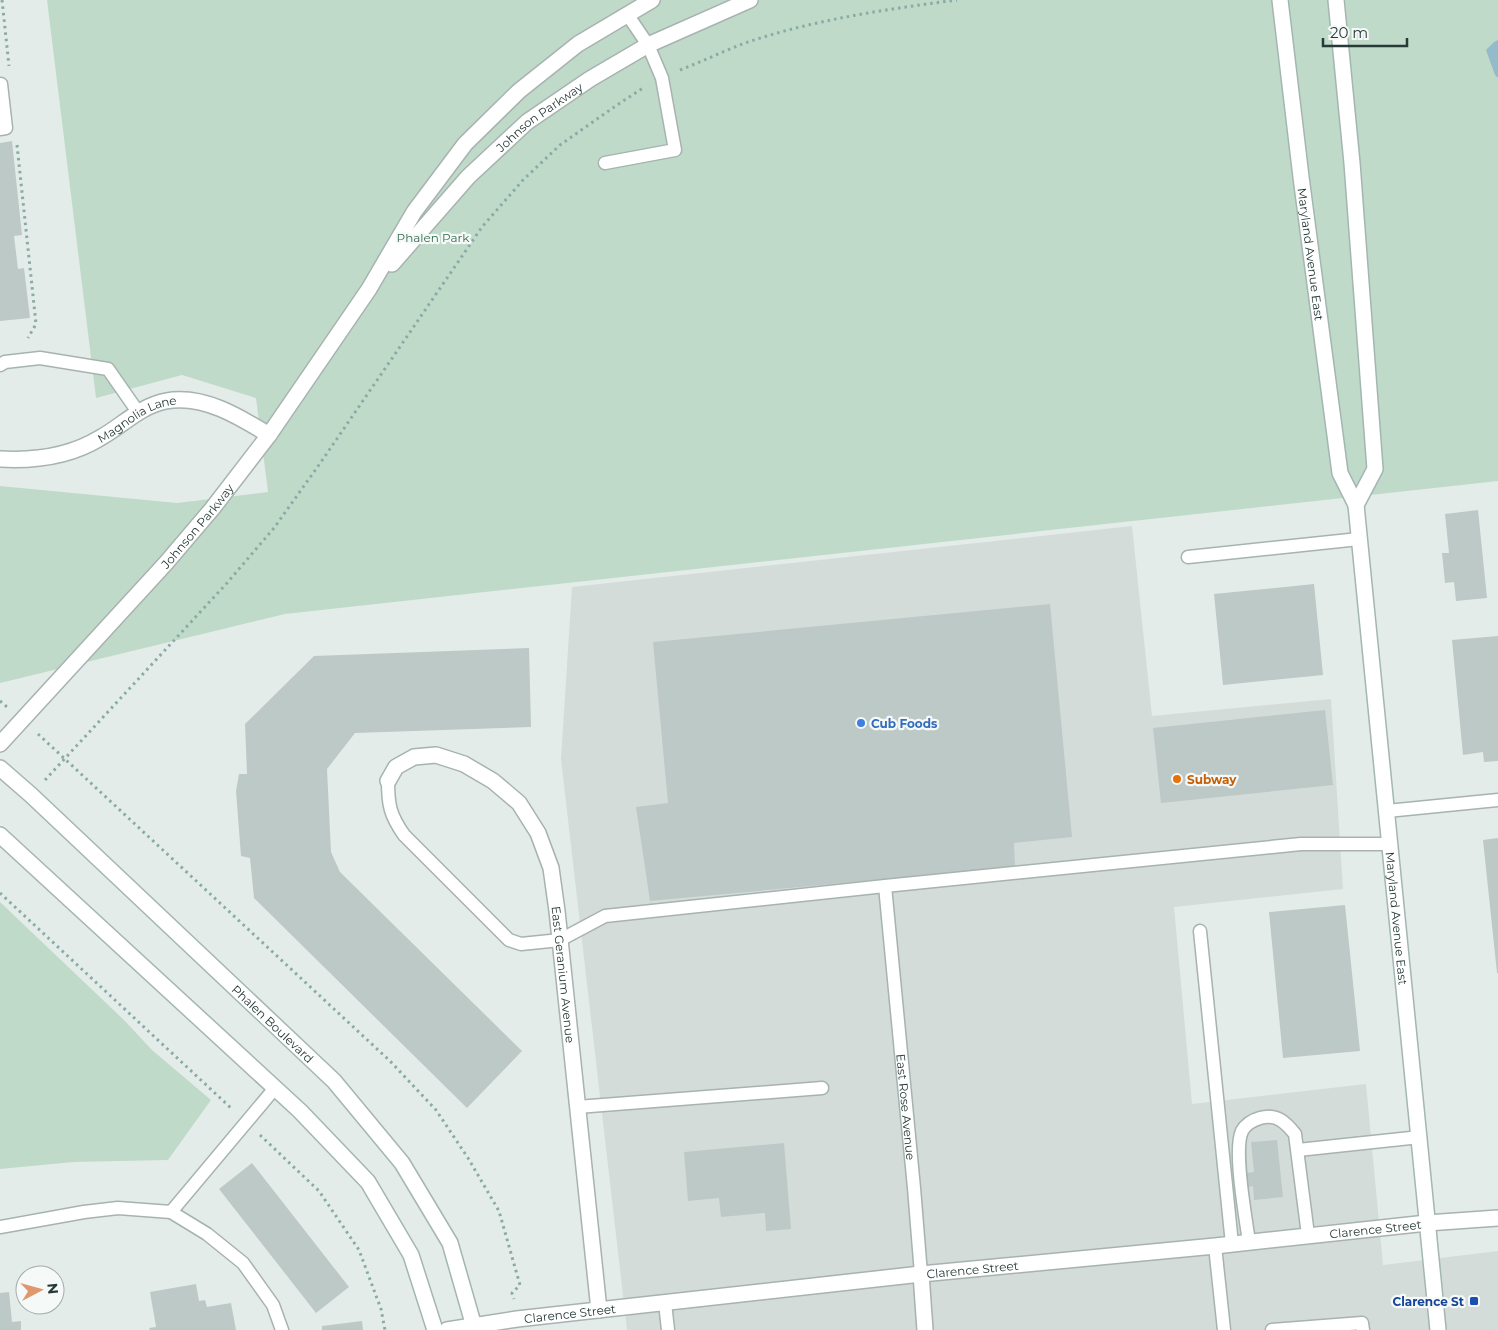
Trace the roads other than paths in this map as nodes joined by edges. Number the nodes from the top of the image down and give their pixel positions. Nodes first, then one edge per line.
1 (652, 0) edge
2 (750, 0) edge
3 (1280, 0) edge
4 (1336, 0) edge
5 (627, 14) junction
6 (648, 44) junction
7 (1, 84) edge
8 (0, 129) edge
9 (605, 163) dead end
10 (369, 289) junction
11 (0, 365) edge
12 (138, 412) junction
13 (269, 436) junction
14 (0, 459) edge
15 (1356, 505) junction
16 (1359, 539) junction
17 (1188, 557) dead end
18 (0, 744) edge
19 (0, 768) edge
20 (388, 781) joint
21 (1498, 800) edge
22 (1387, 811) junction
23 (0, 835) edge
24 (1390, 844) junction
25 (885, 886) junction
26 (1200, 931) dead end
27 (560, 940) junction
28 (275, 1088) junction
29 (822, 1088) dead end
30 (577, 1107) junction
31 (1420, 1137) junction
32 (1298, 1150) junction
33 (171, 1212) junction
34 (1498, 1218) edge
35 (1426, 1223) junction
36 (0, 1226) edge
37 (1308, 1235) junction
38 (1249, 1242) junction
39 (1232, 1244) junction
40 (1215, 1246) junction
41 (920, 1274) junction
42 (666, 1303) junction
43 (599, 1310) junction
44 (1362, 1326) edge
45 (475, 1327) edge
46 (282, 1330) edge
47 (435, 1330) edge
48 (447, 1330) edge
49 (668, 1330) edge
50 (926, 1330) edge
51 (1224, 1330) edge
52 (1272, 1330) edge
53 (1438, 1330) edge

1 - 5 street, Johnson Parkway
2 - 6 street, Johnson Parkway
3 - 15 street, Maryland Avenue East
4 - 15 street
5 - 6 lane
5 - 10 street, Johnson Parkway
6 - 9 lane
6 - 10 street, Johnson Parkway
7 - 8 lane
10 - 13 street, Johnson Parkway
11 - 12 lane
12 - 13 street, Magnolia Lane
12 - 14 street, Magnolia Lane
13 - 18 street, Johnson Parkway
15 - 16 street, Maryland Avenue East
16 - 17 lane
16 - 22 street, Maryland Avenue East
19 - 45 street, Phalen Boulevard
20 - 27 lane
20 - 27 street, East Geranium Avenue
21 - 22 lane
22 - 24 street, Maryland Avenue East
23 - 28 street
24 - 25 lane
24 - 31 street, Maryland Avenue East
25 - 27 lane
25 - 41 lane, East Rose Avenue
26 - 39 lane
27 - 30 street, East Geranium Avenue
28 - 33 lane
28 - 47 street
29 - 30 lane
30 - 43 street, East Geranium Avenue
31 - 32 lane
31 - 35 street, Maryland Avenue East
32 - 37 lane
32 - 38 lane
33 - 36 lane
33 - 46 lane
34 - 35 street, Clarence Street
35 - 37 street, Clarence Street
35 - 53 street, Maryland Avenue East
37 - 38 street, Clarence Street
38 - 39 street, Clarence Street
39 - 40 street, Clarence Street
40 - 41 street, Clarence Street
40 - 51 lane
41 - 42 street, Clarence Street
41 - 50 street, East Rose Avenue
42 - 43 street, Clarence Street
42 - 49 lane
43 - 45 street, Clarence Street
44 - 52 lane
45 - 48 street, Clarence Street

